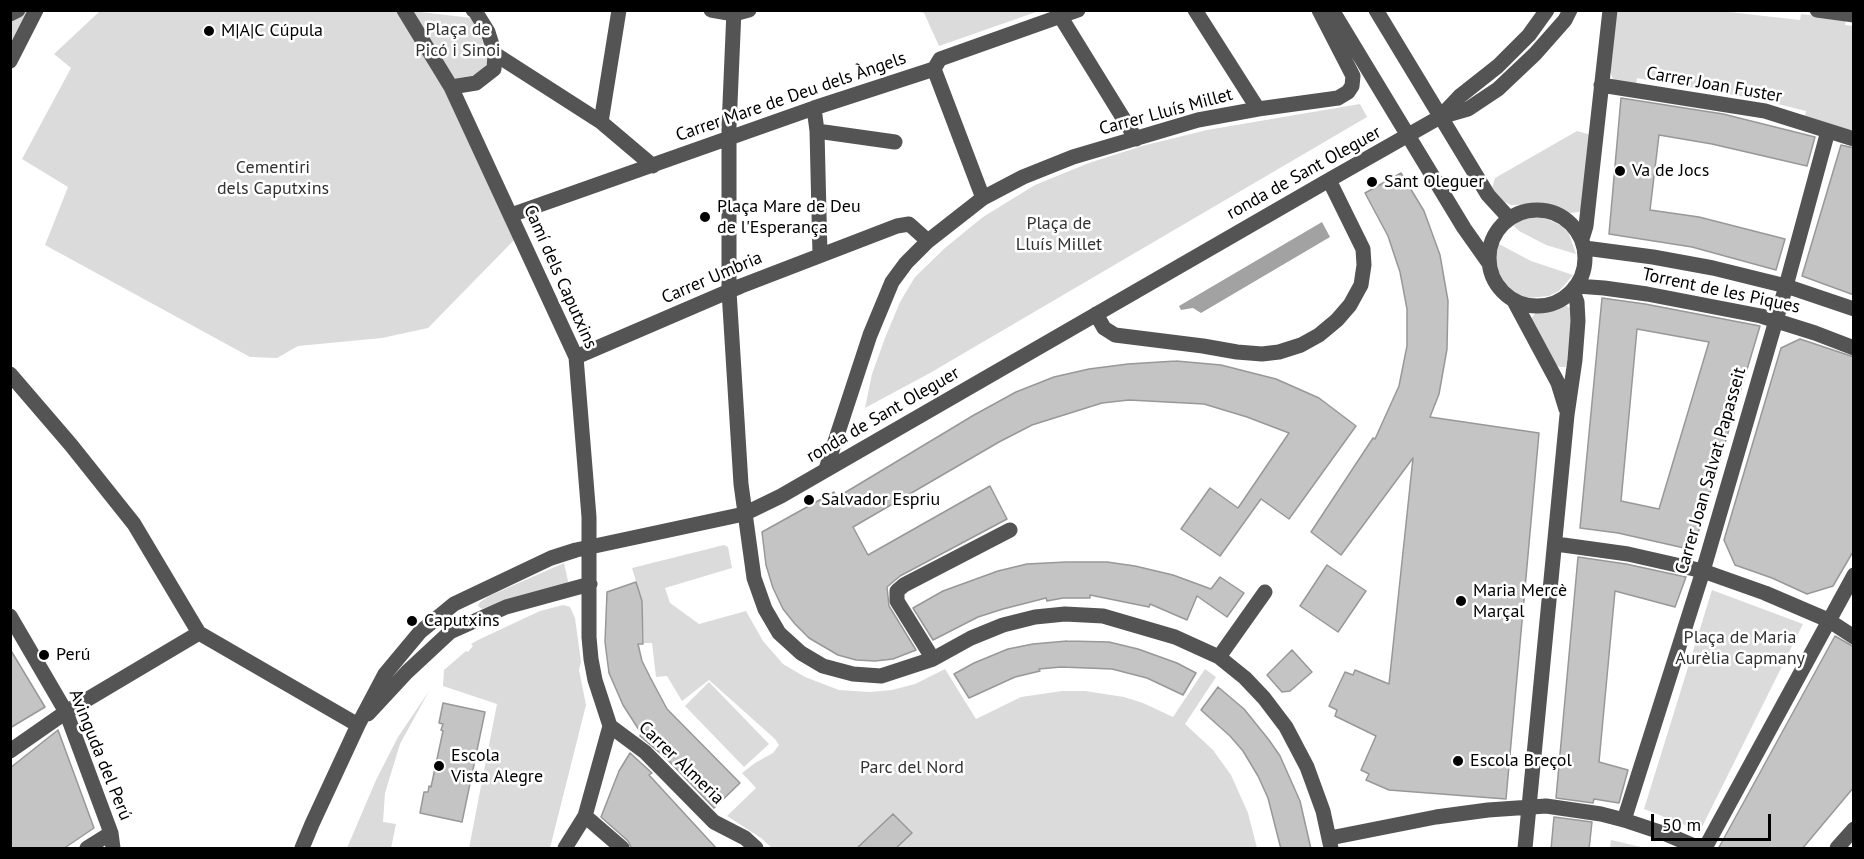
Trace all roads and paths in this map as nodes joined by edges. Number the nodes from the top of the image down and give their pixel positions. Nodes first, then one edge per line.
1 (18, 10) edge
2 (36, 10) edge
3 (404, 10) edge
4 (473, 10) edge
5 (619, 10) edge
6 (711, 10) edge
7 (749, 10) edge
8 (1078, 10) edge
9 (1195, 10) edge
10 (1319, 10) edge
11 (1332, 10) edge
12 (1376, 10) edge
13 (1546, 10) edge
14 (1570, 10) edge
15 (1610, 10) edge
16 (1818, 10) edge
17 (1825, 11) edge
18 (734, 12) edge
19 (10, 14) edge
20 (1059, 14) edge
21 (1854, 15) edge
22 (495, 54) junction
23 (10, 62) edge
24 (934, 69) junction
25 (1601, 85) junction
26 (451, 87) junction
27 (814, 108) junction
28 (1258, 109) junction
29 (1440, 117) junction
30 (600, 122) junction
31 (817, 131) junction
32 (1828, 131) junction
33 (1410, 136) junction
34 (1136, 138) junction
35 (730, 139) junction
36 (1854, 139) edge
37 (895, 142) dead end
38 (652, 166) junction
39 (1329, 180) junction
40 (983, 198) junction
41 (511, 215) junction
42 (1509, 218) junction
43 (928, 241) junction
44 (1584, 244) junction
45 (820, 255) junction
46 (1488, 262) junction
47 (1786, 286) junction
48 (1575, 289) junction
49 (729, 291) junction
50 (1514, 301) junction
51 (1854, 309) edge
52 (1096, 314) junction
53 (1776, 321) junction
54 (1854, 348) edge
55 (576, 357) junction
56 (10, 374) edge
57 (1567, 415) junction
58 (826, 469) junction
59 (744, 514) junction
60 (1010, 530) dead end
61 (1556, 544) junction
62 (589, 548) junction
63 (1703, 571) junction
64 (1854, 575) edge
65 (590, 584) junction
66 (1265, 592) dead end
67 (10, 615) edge
68 (1828, 620) junction
69 (199, 633) junction
70 (1854, 637) edge
71 (1219, 657) junction
72 (933, 659) junction
73 (66, 712) junction
74 (358, 724) junction
75 (610, 726) junction
76 (10, 751) edge
77 (1528, 807) junction
78 (585, 816) junction
79 (1624, 820) junction
80 (1854, 829) edge
81 (112, 841) edge
82 (1330, 843) edge
83 (87, 849) edge
84 (302, 849) edge
85 (565, 849) edge
86 (622, 849) edge
87 (756, 849) edge
88 (1525, 849) edge
89 (1699, 849) edge
90 (1705, 849) edge
91 (1837, 849) edge

1 - 19 street
2 - 23 street
3 - 26 street, Camí dels Caputxins
4 - 22 street
5 - 30 street
6 - 18 street
7 - 18 street
8 - 20 street, Carrer Mare de Deu dels Àngels
9 - 28 street
10 - 28 street, Carrer Lluís Millet
11 - 33 street
12 - 29 street
13 - 29 street, ronda de Sant Oleguer
14 - 29 street, ronda de Sant Oleguer
15 - 25 street
16 - 17 street
17 - 21 street
18 - 35 street
20 - 24 street, Carrer Mare de Deu dels Àngels
20 - 34 street
22 - 26 street
22 - 30 street
24 - 27 street, Carrer Mare de Deu dels Àngels
24 - 40 street
25 - 32 street, Carrer Joan Fuster
25 - 44 street
26 - 41 street, Camí dels Caputxins
27 - 31 street
27 - 35 street, Carrer Mare de Deu dels Àngels
28 - 34 street, Carrer Lluís Millet
29 - 33 street, ronda de Sant Oleguer
29 - 42 street
30 - 38 street
31 - 37 street
31 - 45 street
32 - 36 street, Carrer Joan Fuster
32 - 47 street, Carrer Joan Salvat Papasseit
33 - 39 street, ronda de Sant Oleguer
33 - 46 street
34 - 40 street, Carrer Lluís Millet
35 - 38 street, Carrer Mare de Deu dels Àngels
35 - 49 street
38 - 41 street, Carrer Mare de Deu dels Àngels
39 - 52 street, ronda de Sant Oleguer
39 - 52 street
40 - 43 street, Carrer Lluís Millet
41 - 55 street, Camí dels Caputxins
42 - 44 street
42 - 46 street
43 - 45 street, Carrer Umbria
43 - 58 street, Carrer Lluís Millet
44 - 47 street, Torrent de les Piques
44 - 48 street
45 - 49 street, Carrer Umbria
46 - 50 street
47 - 51 street, Torrent de les Piques
47 - 53 street, Carrer Joan Salvat Papasseit
48 - 50 street
48 - 53 street, Torrent de les Piques
48 - 57 street
49 - 55 street, Carrer Umbria
49 - 59 street
50 - 57 street
52 - 58 street, ronda de Sant Oleguer
53 - 54 street, Torrent de les Piques
53 - 63 street, Carrer Joan Salvat Papasseit
55 - 62 street, Camí dels Caputxins
56 - 69 street
57 - 61 street
58 - 59 street, ronda de Sant Oleguer
59 - 62 street, ronda de Sant Oleguer
59 - 72 street
60 - 72 street
61 - 63 street
61 - 77 street
62 - 65 street, Camí dels Caputxins
62 - 74 street, ronda de Sant Oleguer
63 - 68 street
63 - 79 street, Carrer Joan Salvat Papasseit
64 - 68 street
65 - 74 street, ronda de Sant Oleguer
65 - 75 street, Camí dels Caputxins
66 - 71 street
67 - 73 street, Avinguda del Perú
68 - 70 street
68 - 90 street
69 - 73 street
69 - 74 street
71 - 72 street
71 - 82 street
73 - 76 street
73 - 81 street, Avinguda del Perú
74 - 84 street, ronda de Sant Oleguer
75 - 78 street
75 - 87 street, Carrer Almeria
77 - 79 street
77 - 82 street
77 - 88 street
78 - 85 street
78 - 86 street
79 - 89 street
80 - 91 street
81 - 83 street

